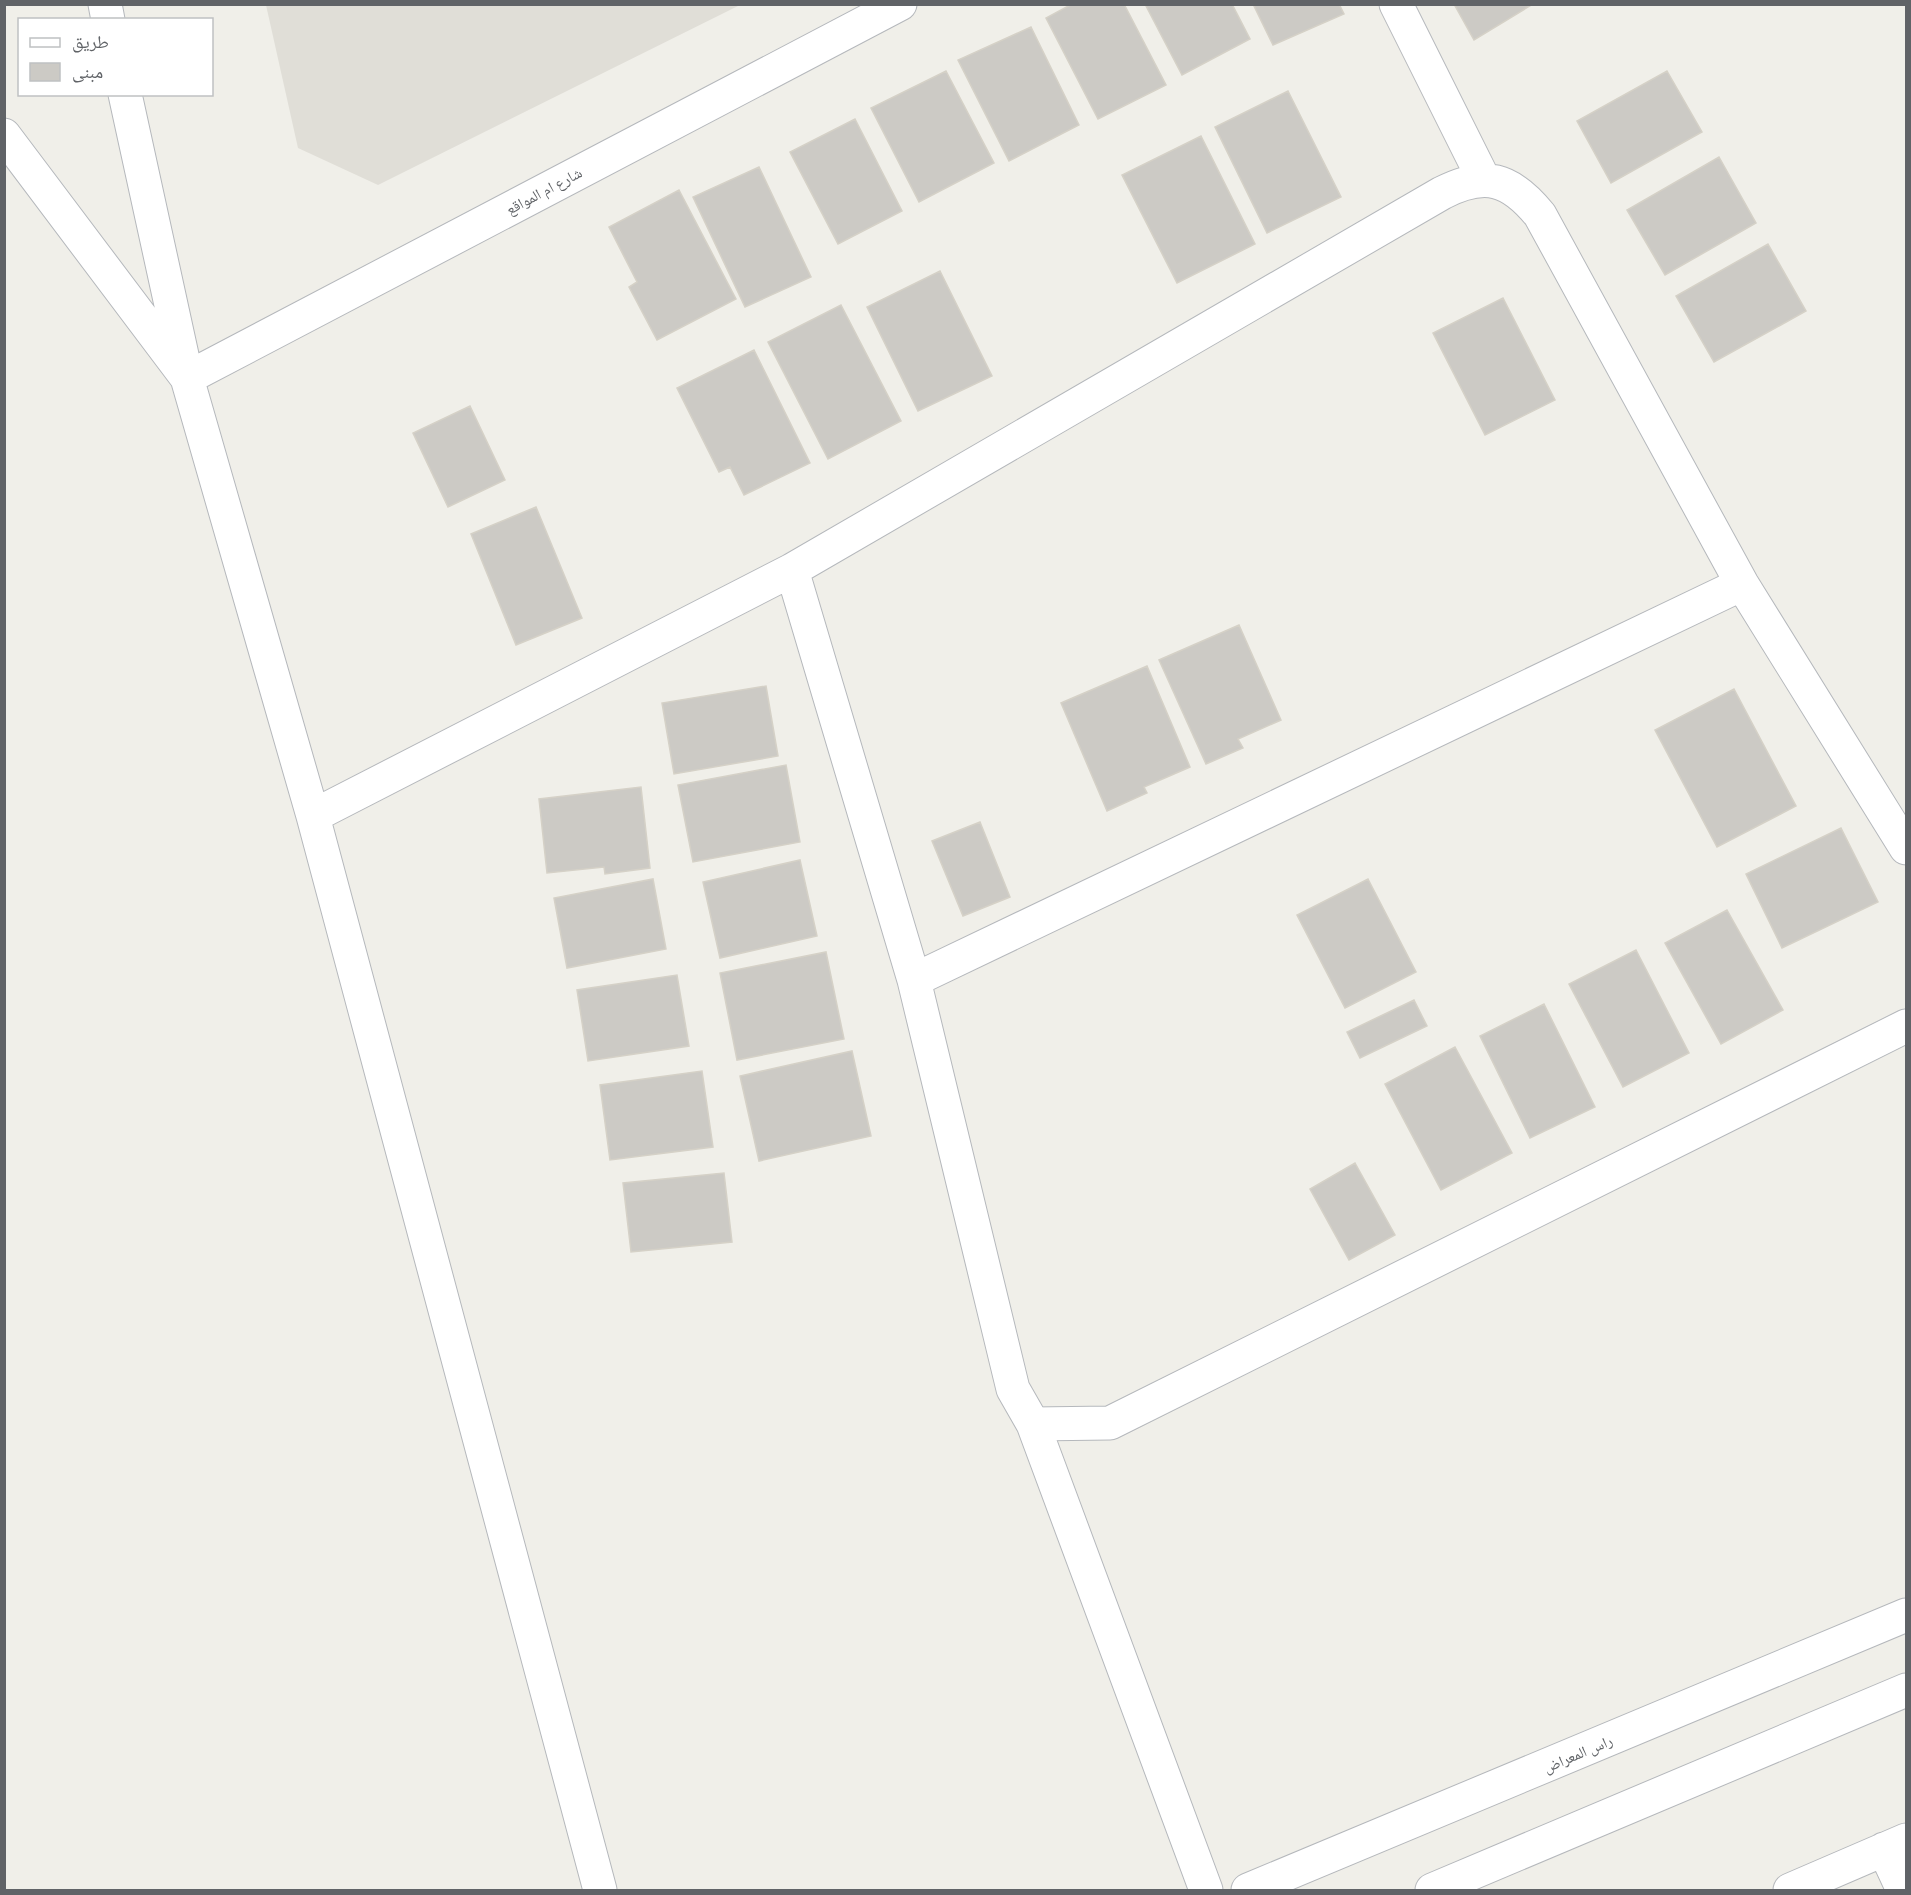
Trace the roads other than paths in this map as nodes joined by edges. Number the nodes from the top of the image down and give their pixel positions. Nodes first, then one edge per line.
1 (900, 4) edge
2 (1396, 4) edge
3 (125, 96) edge
4 (4, 135) edge
5 (1484, 180) junction
6 (187, 378) junction
7 (792, 570) junction
8 (1742, 584) junction
9 (313, 816) junction
10 (1906, 848) edge
11 (914, 980) junction
12 (1906, 1026) edge
13 (1033, 1424) junction
14 (1906, 1616) edge
15 (1906, 1690) edge
16 (1895, 1845) edge
17 (600, 1890) edge
18 (1206, 1890) edge
19 (1248, 1890) edge
20 (1432, 1890) edge
21 (1790, 1890) edge
22 (1903, 1890) edge

1 - 6 street, شارع ام المواقع
2 - 5 street
3 - 6 street
4 - 6 street
5 - 7 street
5 - 8 street
6 - 9 street
7 - 9 street
7 - 11 street
8 - 10 street
8 - 11 street
9 - 17 street
11 - 13 street
12 - 13 street
13 - 18 street
14 - 19 street, راس المعراض
15 - 20 street
16 - 21 street
16 - 22 street

